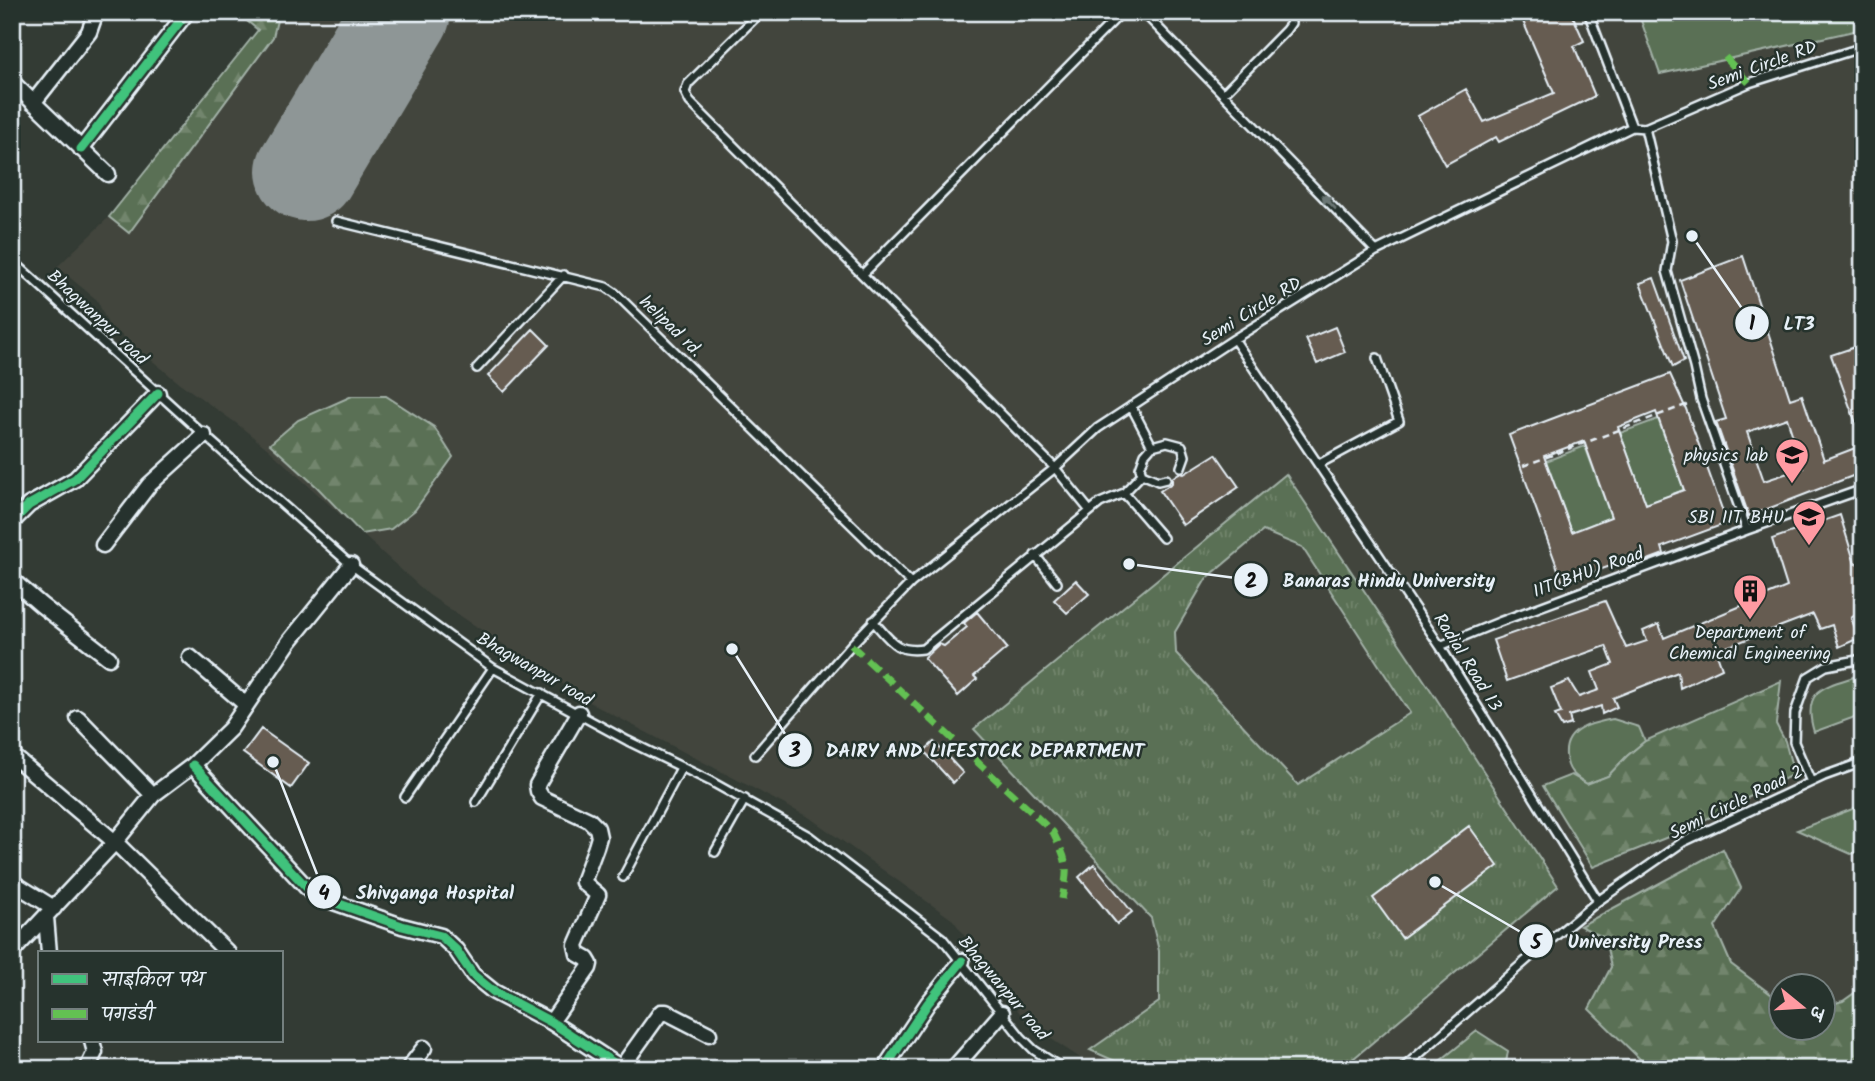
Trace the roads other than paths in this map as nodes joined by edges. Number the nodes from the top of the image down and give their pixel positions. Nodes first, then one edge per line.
1 (96, 12) edge
2 (187, 12) edge
3 (761, 12) edge
4 (1122, 12) edge
5 (1143, 12) edge
6 (1287, 12) edge
7 (1588, 12) edge
8 (1863, 47) edge
9 (12, 82) edge
10 (1223, 94) junction
11 (33, 103) junction
12 (1632, 127) junction
13 (1645, 128) junction
14 (82, 149) junction
15 (108, 174) dead end
16 (336, 221) dead end
17 (1376, 251) junction
18 (12, 260) edge
19 (863, 274) junction
20 (564, 275) junction
21 (1234, 338) junction
22 (1377, 358) dead end
23 (477, 368) dead end
24 (158, 393) junction
25 (1131, 406) junction
26 (204, 435) junction
27 (1152, 446) junction
28 (1319, 464) junction
29 (1181, 467) dead end
30 (1055, 468) junction
31 (1142, 474) junction
32 (1166, 479) dead end
33 (1863, 489) edge
34 (1124, 493) junction
35 (1090, 511) junction
36 (12, 522) edge
37 (1747, 530) junction
38 (1163, 538) dead end
39 (103, 545) dead end
40 (1035, 555) junction
41 (351, 565) junction
42 (12, 580) edge
43 (911, 583) junction
44 (1057, 583) dead end
45 (873, 621) junction
46 (1440, 646) junction
47 (190, 657) dead end
48 (1863, 657) edge
49 (109, 658) dead end
50 (493, 668) junction
51 (542, 693) junction
52 (246, 704) junction
53 (579, 713) junction
54 (78, 718) dead end
55 (12, 755) edge
56 (755, 755) dead end
57 (1863, 762) edge
58 (193, 765) junction
59 (681, 768) junction
60 (1811, 782) junction
61 (153, 795) junction
62 (405, 797) dead end
63 (745, 799) junction
64 (476, 802) dead end
65 (115, 842) junction
66 (715, 852) dead end
67 (623, 877) dead end
68 (12, 882) edge
69 (1598, 901) junction
70 (50, 913) junction
71 (50, 951) edge
72 (226, 951) edge
73 (12, 952) edge
74 (962, 961) junction
75 (1002, 1013) junction
76 (551, 1022) junction
77 (709, 1034) dead end
78 (92, 1042) edge
79 (425, 1048) dead end
80 (888, 1063) dead end
81 (622, 1068) edge
82 (88, 1069) edge
83 (408, 1069) edge
84 (953, 1069) edge
85 (1063, 1069) edge
86 (1402, 1069) edge

1 - 11 street
2 - 14 street
3 - 19 lane
4 - 19 lane
5 - 10 lane
6 - 10 lane
7 - 12 lane
8 - 13 lane, Semi Circle RD
9 - 11 street
17 -> 10 lane
11 - 14 street
12 - 13 lane, Semi Circle RD
12 - 17 lane, Semi Circle RD
13 - 37 lane
14 - 15 street
16 - 20 lane, helipad rd.
17 - 21 lane, Semi Circle RD
18 - 24 lane, Bhagwanpur road
19 - 30 lane
20 - 23 lane
20 - 43 lane, helipad rd.
21 - 25 lane, Semi Circle RD
21 - 28 lane, Radial Road 13
22 - 28 lane
24 - 26 lane, Bhagwanpur road
24 - 36 street
25 - 27 lane
25 - 30 lane, Semi Circle RD
26 - 39 street
26 - 41 lane, Bhagwanpur road
27 - 29 lane
27 - 31 lane
28 - 46 lane, Radial Road 13
30 - 35 lane
30 - 43 lane, Semi Circle RD
31 - 32 lane
31 - 34 lane
33 - 37 lane, IIT(BHU) Road
34 - 35 lane
34 - 38 lane
35 - 40 lane
37 - 46 lane, IIT(BHU) Road
40 - 44 lane
40 - 45 lane
41 - 50 lane, Bhagwanpur road
41 - 52 street
42 - 49 street
43 - 45 lane, Semi Circle RD
45 - 56 lane, Semi Circle RD
46 - 69 lane, Radial Road 13
47 - 52 street
48 - 60 lane
50 - 51 lane, Bhagwanpur road
50 - 62 lane
51 - 53 lane, Bhagwanpur road
51 - 64 lane
52 - 58 street
53 - 59 lane, Bhagwanpur road
53 - 76 street
54 - 61 street
55 - 65 street
57 - 60 lane, Semi Circle Road 2
58 - 61 street
58 - 76 street
59 - 63 lane, Bhagwanpur road
59 - 67 lane
60 - 69 lane, Semi Circle Road 2
61 - 65 street
63 - 66 lane
63 - 74 lane, Bhagwanpur road
65 - 70 street
65 - 72 street
68 - 70 street
69 - 86 lane, Semi Circle Road 2
70 - 71 street
70 - 73 street
74 - 75 lane, Bhagwanpur road
74 - 80 street
75 - 84 street
75 - 85 lane, Bhagwanpur road
76 - 81 street
77 - 81 street
78 - 82 street
79 - 83 street

